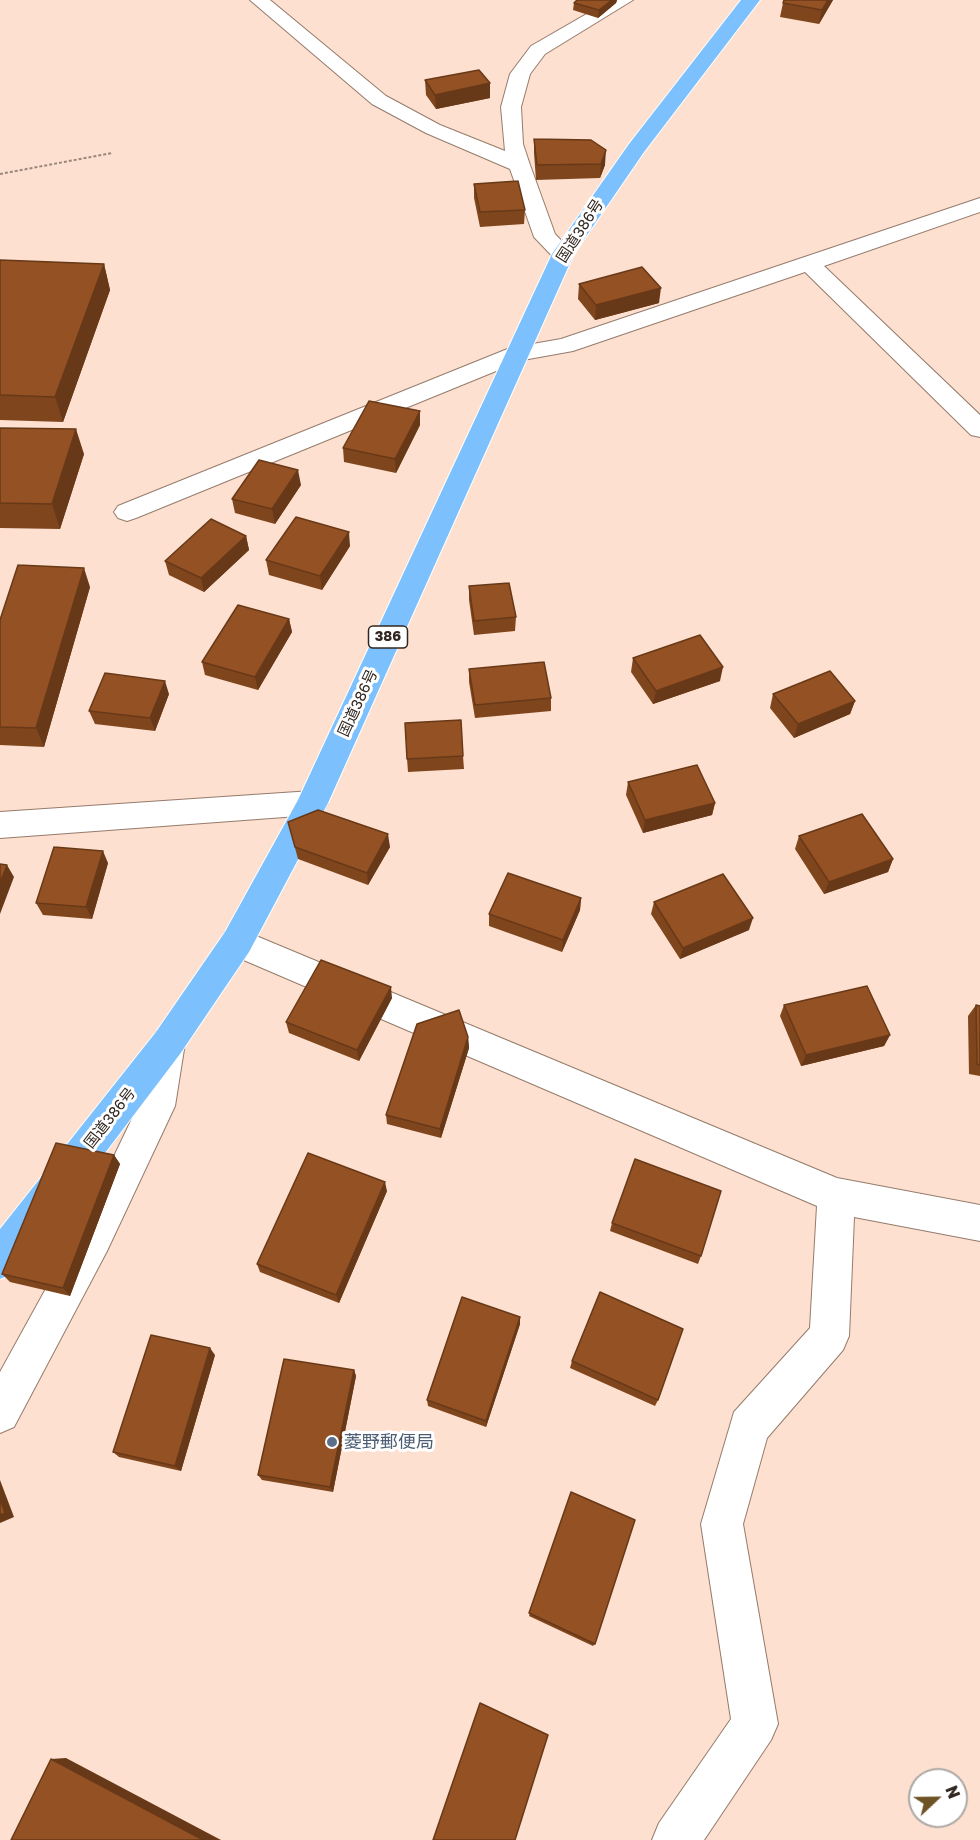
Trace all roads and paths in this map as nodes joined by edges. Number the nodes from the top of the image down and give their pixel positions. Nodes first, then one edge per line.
1 (259, 0) edge
2 (624, 0) edge
3 (751, 0) edge
4 (112, 153) dead end
5 (519, 165) junction
6 (0, 174) edge
7 (980, 205) edge
8 (563, 254) junction
9 (809, 264) junction
10 (518, 352) junction
11 (980, 429) edge
12 (127, 512) dead end
13 (312, 803) junction
14 (0, 825) edge
15 (237, 942) junction
16 (168, 1043) junction
17 (836, 1196) junction
18 (980, 1223) edge
19 (0, 1260) edge
20 (0, 1413) edge
21 (676, 1840) edge

1 - 5 street
2 - 5 street
3 - 8 highway, 国道386号 / 386
4 - 6 path
5 - 8 street
7 - 9 street
8 - 10 highway, 国道386号 / 386
9 - 10 street
9 - 11 street
10 - 12 street
10 - 13 highway, 国道386号 / 386
13 - 14 street
13 - 15 highway, 国道386号 / 386
15 - 16 highway, 国道386号 / 386
15 - 17 street
16 - 19 highway, 国道386号 / 386
16 - 20 street
17 - 18 street
17 - 21 street

